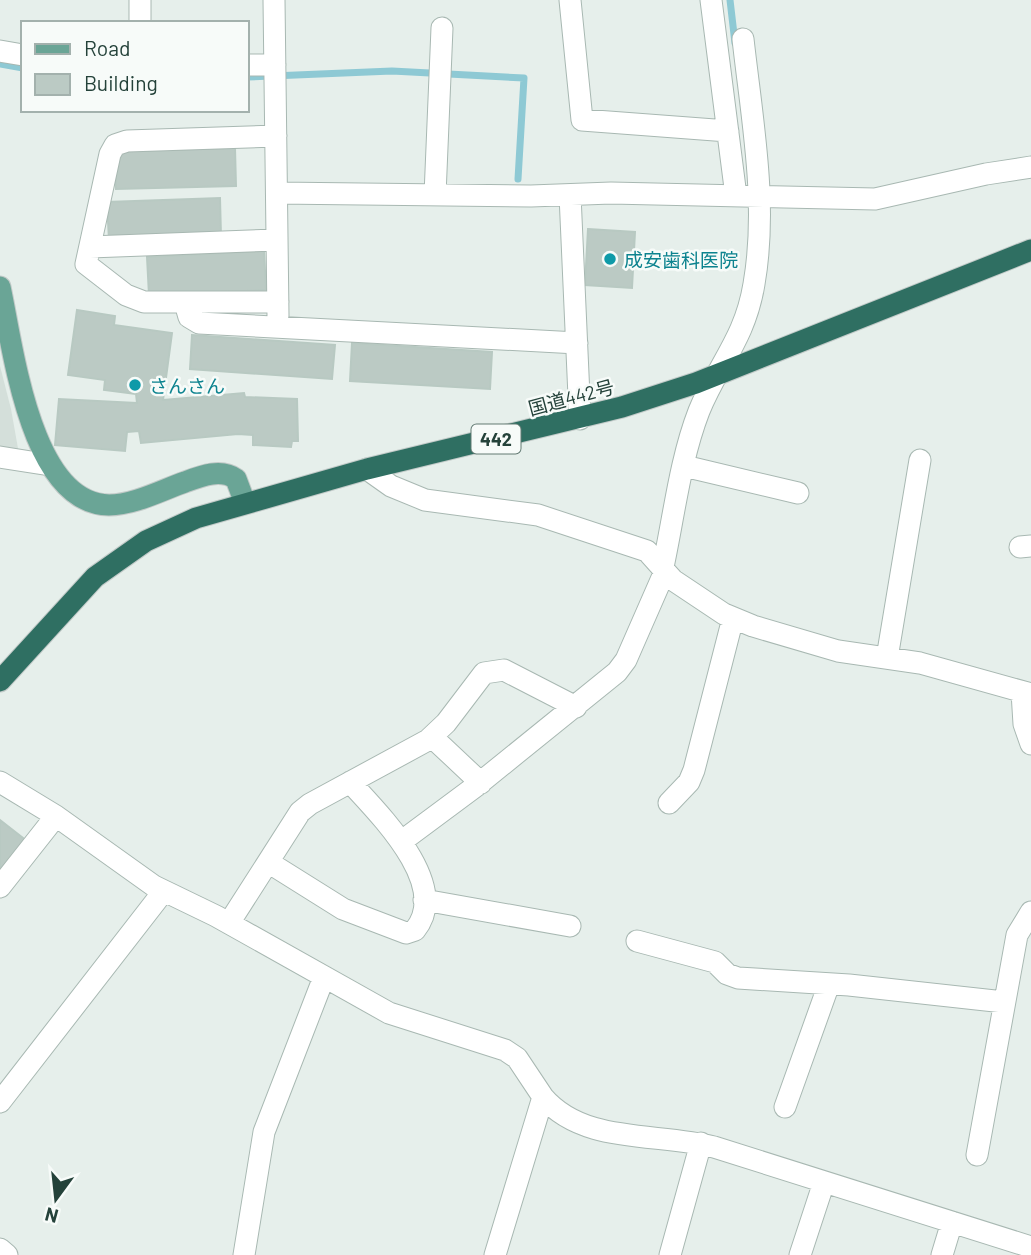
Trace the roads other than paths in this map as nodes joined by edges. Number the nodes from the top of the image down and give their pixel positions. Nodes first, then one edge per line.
1 (140, 0) edge
2 (275, 0) edge
3 (570, 0) edge
4 (711, 0) edge
5 (140, 21) edge
6 (443, 28) dead end
7 (743, 39) dead end
8 (0, 51) edge
9 (21, 55) edge
10 (248, 65) edge
11 (275, 65) junction
12 (728, 131) junction
13 (276, 136) junction
14 (1031, 167) edge
15 (277, 193) junction
16 (435, 195) junction
17 (570, 195) junction
18 (736, 196) junction
19 (760, 197) junction
20 (277, 240) junction
21 (90, 247) junction
22 (1031, 250) edge
23 (0, 287) edge
24 (278, 302) junction
25 (184, 303) junction
26 (278, 327) junction
27 (577, 343) junction
28 (721, 373) junction
29 (580, 419) junction
30 (0, 457) edge
31 (920, 460) dead end
32 (50, 465) junction
33 (684, 466) junction
34 (367, 469) junction
35 (798, 493) dead end
36 (245, 503) junction
37 (664, 569) junction
38 (733, 618) junction
39 (887, 658) junction
40 (0, 681) edge
41 (1026, 693) edge
42 (576, 707) junction
43 (432, 737) junction
44 (1031, 744) edge
45 (0, 782) edge
46 (350, 782) junction
47 (481, 783) junction
48 (669, 803) dead end
49 (56, 816) junction
50 (402, 841) junction
51 (268, 862) junction
52 (0, 887) edge
53 (163, 892) junction
54 (424, 900) junction
55 (1031, 912) edge
56 (229, 923) junction
57 (570, 926) dead end
58 (637, 942) dead end
59 (324, 977) junction
60 (829, 984) junction
61 (1004, 1002) junction
62 (543, 1097) junction
63 (0, 1102) edge
64 (785, 1107) dead end
65 (701, 1143) junction
66 (977, 1155) dead end
67 (824, 1182) junction
68 (952, 1222) junction
69 (1031, 1247) edge
70 (0, 1249) edge
71 (7, 1255) edge
72 (244, 1255) edge
73 (495, 1255) edge
74 (670, 1255) edge
75 (800, 1255) edge
76 (942, 1255) edge

1 - 5 street
2 - 11 street
3 - 12 street
4 - 12 street
6 - 16 street
7 - 19 street
8 - 9 street
10 - 11 street
11 - 13 street
12 - 18 street
13 - 15 street
13 - 21 street
14 - 19 street
15 - 16 street
15 - 20 street
16 - 17 street
17 - 18 street
17 - 27 street
18 - 19 street
19 - 28 street
20 - 21 street
20 - 24 street
21 - 25 street
22 - 28 highway, 国道442号 / 442
23 - 32 main road
24 - 25 street
24 - 26 street
25 - 26 street
26 - 27 street
27 - 29 street
28 - 29 highway, 国道442号 / 442
28 - 33 street
29 - 34 highway, 国道442号 / 442
30 - 32 street
31 - 39 street
32 - 36 main road
33 - 35 street
33 - 37 street
34 - 36 highway, 国道442号 / 442
34 - 37 street
36 - 40 highway, 国道442号 / 442
37 - 38 street
37 - 42 street
38 - 39 street
38 - 48 street
39 - 41 street
41 - 44 street
42 - 43 street
42 - 47 street
43 - 46 street
43 - 47 street
45 - 49 street
46 - 50 street
46 - 51 street
47 - 50 street
49 - 52 street
49 - 53 street
50 - 54 street
51 - 54 street
51 - 56 street
53 - 56 street
53 - 63 street
54 - 57 street
55 - 61 street
56 - 59 street
58 - 60 street
59 - 62 street
59 - 72 street
60 - 61 street
60 - 64 street
61 - 66 street
62 - 65 street
62 - 73 street
65 - 67 street
65 - 74 street
67 - 68 street
67 - 75 street
68 - 69 street
68 - 76 street
70 - 71 street

